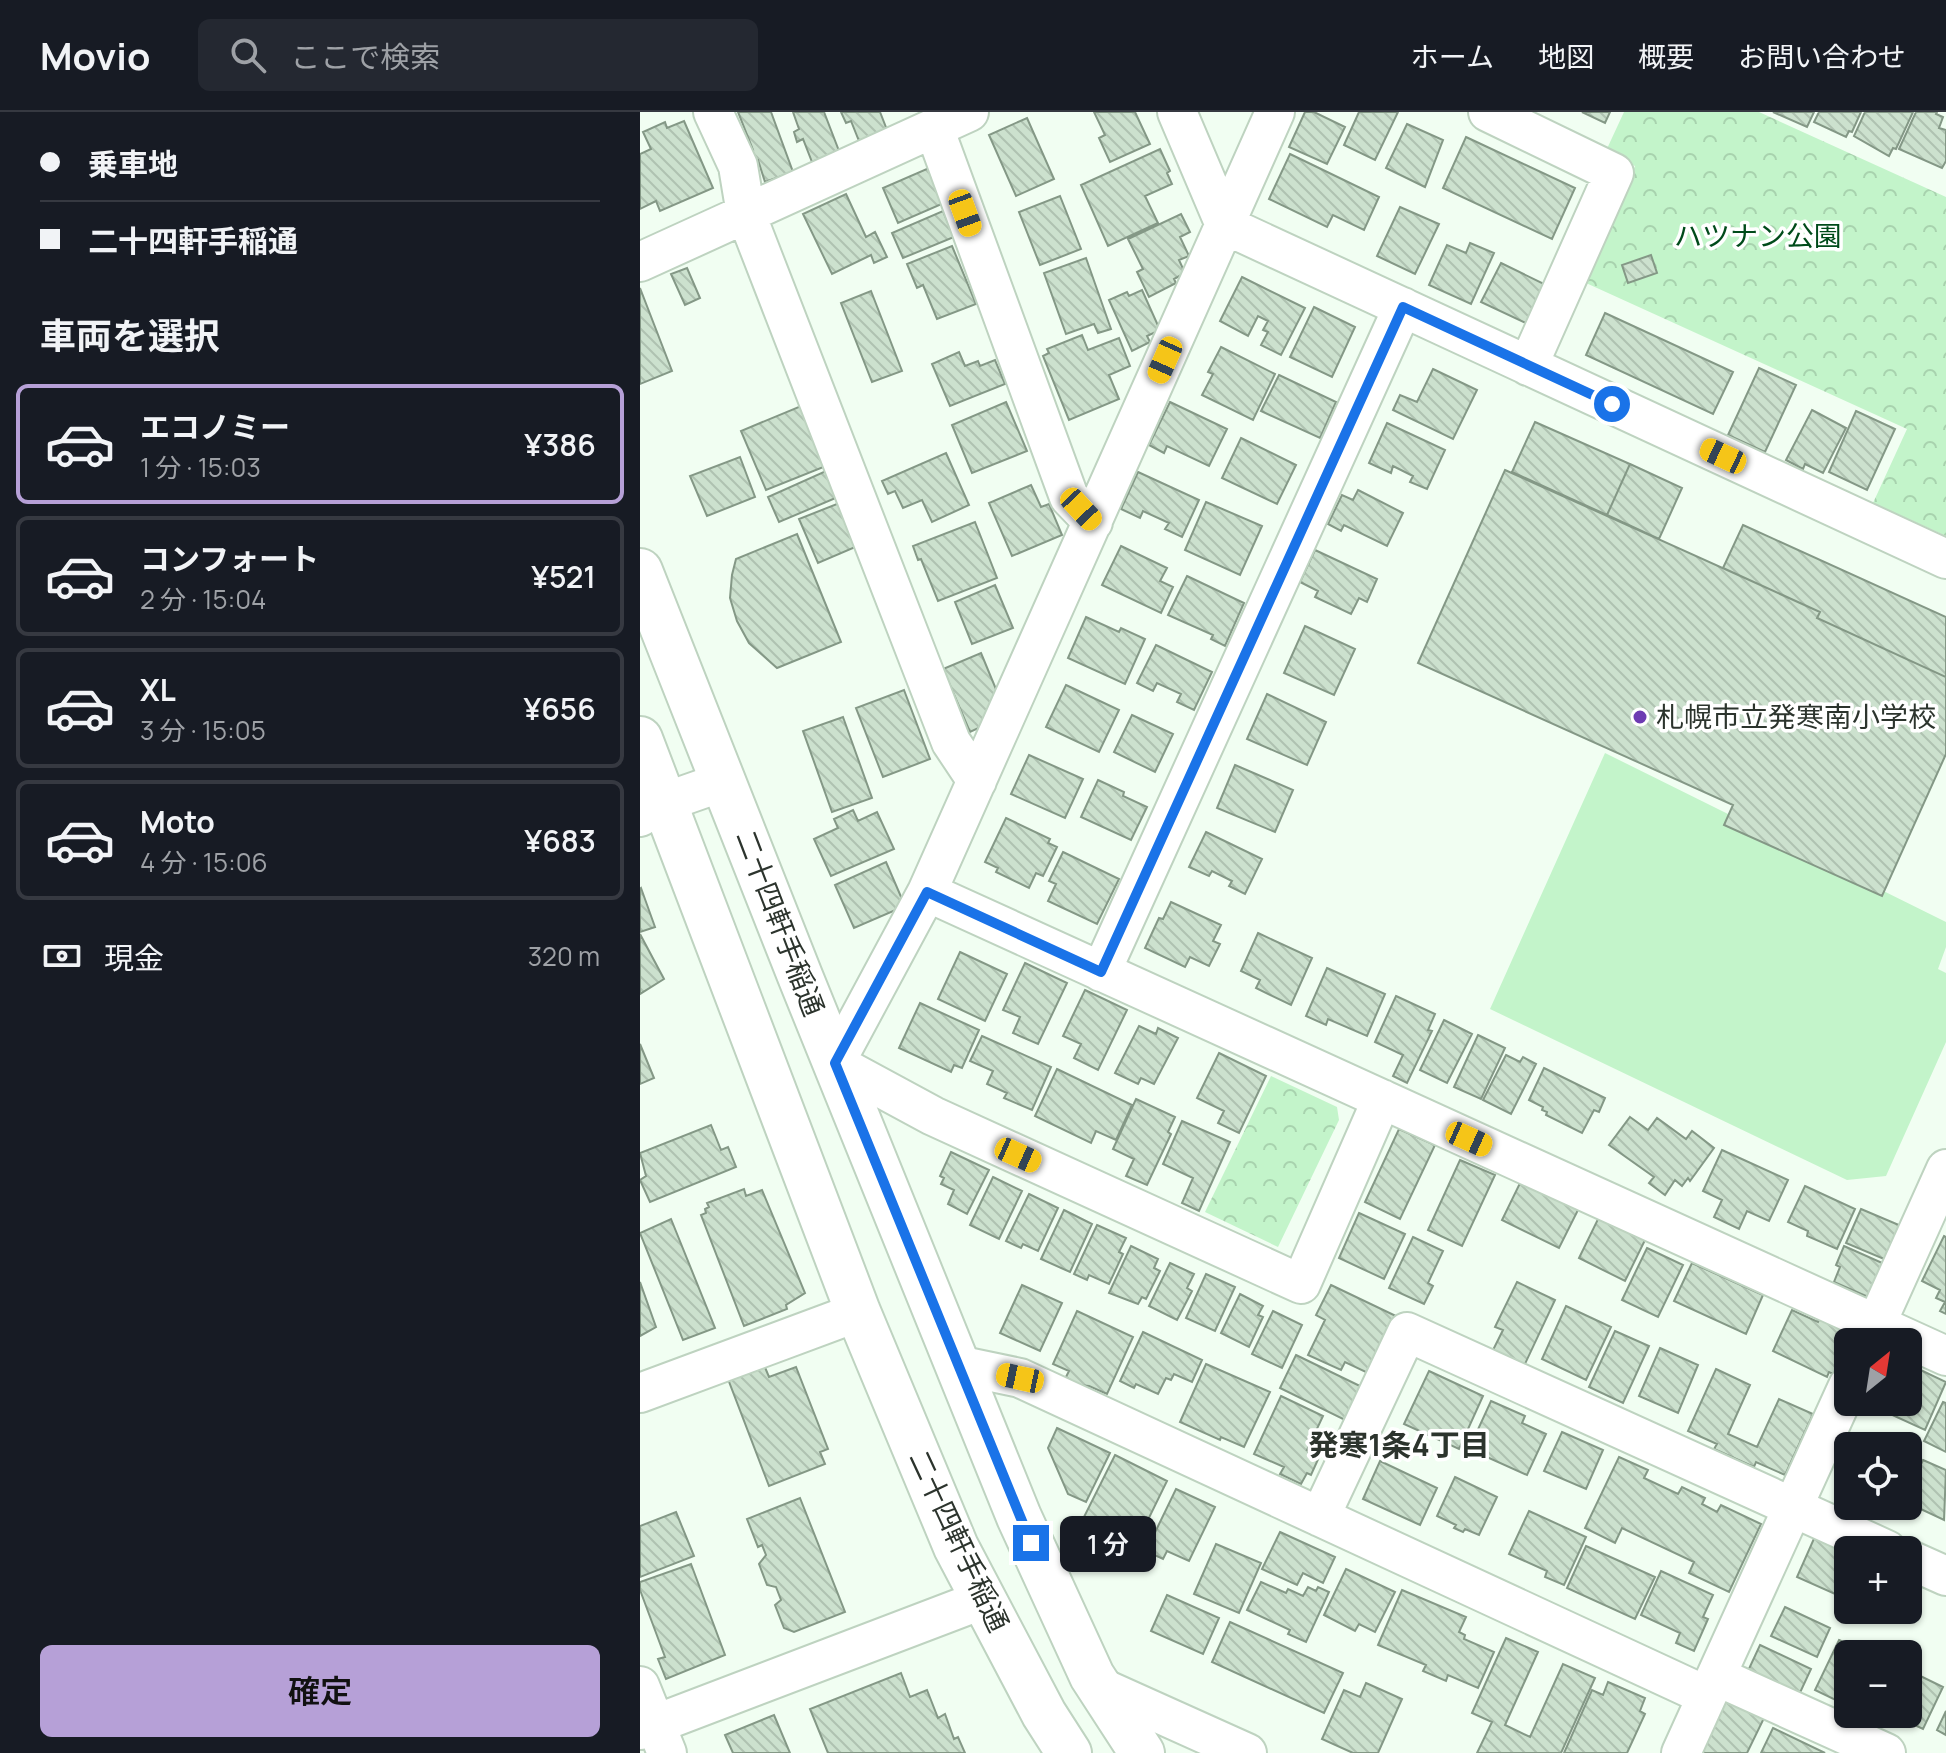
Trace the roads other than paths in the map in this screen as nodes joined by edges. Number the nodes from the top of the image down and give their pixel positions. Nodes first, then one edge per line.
1 (713, 112) edge
2 (969, 112) edge
3 (1177, 112) edge
4 (1275, 112) edge
5 (1488, 112) edge
6 (934, 128) junction
7 (746, 214) junction
8 (1225, 225) junction
9 (640, 262) edge
10 (1403, 307) junction
11 (1528, 366) junction
12 (1093, 522) junction
13 (1946, 559) edge
14 (640, 571) edge
15 (640, 739) edge
16 (725, 781) junction
17 (977, 781) junction
18 (653, 809) edge
19 (927, 892) junction
20 (1101, 972) junction
21 (835, 1063) junction
22 (1382, 1099) junction
23 (1946, 1169) edge
24 (858, 1312) junction
25 (1862, 1328) edge
26 (1874, 1328) edge
27 (1922, 1349) edge
28 (1946, 1356) edge
29 (958, 1365) junction
30 (640, 1393) edge
31 (1834, 1416) edge
32 (1792, 1508) junction
33 (1320, 1517) junction
34 (1855, 1536) edge
35 (1922, 1565) edge
36 (1946, 1576) edge
37 (984, 1599) junction
38 (640, 1686) edge
39 (1098, 1686) junction
40 (1712, 1686) junction
41 (654, 1735) edge
42 (1069, 1753) edge
43 (1142, 1753) edge
44 (1247, 1753) edge
45 (1681, 1753) edge
46 (1886, 1753) edge

1 - 7 street
2 - 6 street
3 - 8 street
4 - 8 street
5 - 11 street
6 - 7 street
6 - 12 street
7 - 9 street
7 - 17 street
8 - 10 street
8 - 12 street
10 - 11 street
10 - 20 street
11 - 13 street
12 - 17 street
14 - 16 street, 二十四軒手稲通
15 - 18 street, 二十四軒手稲通
16 - 18 street
16 - 21 street, 二十四軒手稲通
17 - 19 street
18 - 24 street, 二十四軒手稲通
19 - 20 street
19 - 21 street
20 - 22 street
21 - 22 street
21 - 29 street, 二十四軒手稲通
22 - 25 street
23 - 26 street
24 - 30 street
24 - 37 street, 二十四軒手稲通
27 - 28 street
29 - 33 street
29 - 39 street, 二十四軒手稲通
31 - 32 street
32 - 33 street
32 - 34 street
32 - 40 street
33 - 40 street
35 - 36 street
37 - 41 street
37 - 42 street, 二十四軒手稲通
38 - 41 street
39 - 43 street, 二十四軒手稲通
39 - 44 street
40 - 45 street
40 - 46 street

